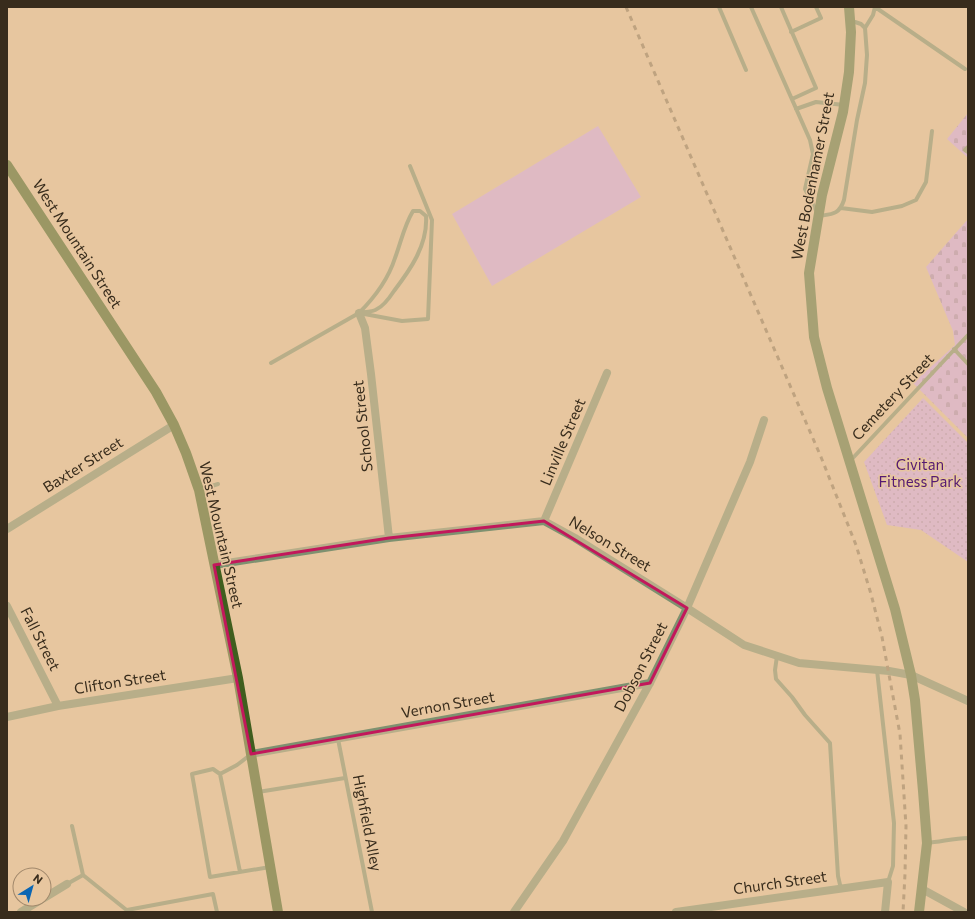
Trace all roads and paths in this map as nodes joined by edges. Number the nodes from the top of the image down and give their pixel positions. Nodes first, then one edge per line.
1 (719, 7) edge
2 (751, 7) edge
3 (781, 7) edge
4 (816, 7) edge
5 (848, 7) edge
6 (875, 7) edge
7 (850, 23) junction
8 (865, 28) junction
9 (791, 32) junction
10 (965, 69) dead end
11 (746, 70) dead end
12 (792, 99) junction
13 (844, 105) junction
14 (796, 109) junction
15 (932, 131) dead end
16 (968, 147) edge
17 (968, 152) edge
18 (7, 165) edge
19 (410, 166) dead end
20 (841, 208) junction
21 (818, 216) junction
22 (359, 313) junction
23 (968, 334) edge
24 (954, 349) junction
25 (271, 363) dead end
26 (968, 364) edge
27 (606, 373) dead end
28 (764, 420) dead end
29 (174, 425) junction
30 (850, 460) junction
31 (218, 484) dead end
32 (199, 490) junction
33 (544, 521) junction
34 (7, 529) edge
35 (389, 538) junction
36 (214, 565) junction
37 (7, 606) edge
38 (687, 608) junction
39 (777, 656) junction
40 (877, 670) junction
41 (911, 675) junction
42 (238, 678) junction
43 (650, 682) junction
44 (968, 701) edge
45 (58, 706) junction
46 (7, 717) edge
47 (338, 739) junction
48 (251, 754) junction
49 (220, 774) junction
50 (345, 778) junction
51 (258, 792) junction
52 (72, 826) dead end
53 (968, 838) edge
54 (927, 843) junction
55 (270, 867) junction
56 (240, 872) junction
57 (83, 875) junction
58 (888, 882) junction
59 (67, 884) joint
60 (841, 889) junction
61 (922, 889) junction
62 (52, 893) edge
63 (128, 911) edge
64 (217, 912) edge
65 (278, 912) edge
66 (372, 912) edge
67 (514, 912) edge
68 (676, 912) edge
69 (885, 912) edge
70 (919, 912) edge
71 (964, 912) edge

1 - 11 lane
2 - 12 lane
3 - 9 lane
4 - 9 lane
5 - 7 main road, West Bodenhamer Street
6 - 8 lane
6 - 10 lane
7 - 8 lane
7 - 13 main road, West Bodenhamer Street
8 - 20 lane
9 - 12 lane
12 - 14 lane
13 - 14 lane
13 - 21 main road, West Bodenhamer Street
14 - 21 lane
15 - 20 lane
16 - 17 lane
18 - 29 main road, West Mountain Street
19 - 22 lane
20 - 21 lane
21 - 30 main road, West Bodenhamer Street
22 - 22 lane
22 - 25 lane
22 - 35 street, School Street
23 - 24 lane, Cemetery Street
24 - 26 lane, Cemetery Street
24 - 30 lane, Cemetery Street
27 - 33 street, Linville Street
28 - 38 street, Dobson Street
29 - 32 main road, West Mountain Street
29 - 34 street, Baxter Street
30 - 41 main road, West Bodenhamer Street
31 - 32 lane
32 - 36 main road, West Mountain Street
33 - 35 street, Nelson Street
33 - 38 street, Nelson Street
35 - 36 street, Nelson Street
36 - 42 main road, West Mountain Street
37 - 45 street, Fall Street
38 - 39 street, Nelson Street
38 - 43 street, Dobson Street
39 - 40 street, Nelson Street
39 - 60 lane
40 - 41 street, Nelson Street
40 - 58 lane
41 - 44 street, Nelson Street
41 - 54 main road, West Bodenhamer Street
42 - 45 street, Clifton Street
42 - 48 main road, West Mountain Street
43 - 47 street, Vernon Street
43 - 67 street, Dobson Street
45 - 46 street, Clifton Street
47 - 48 street, Vernon Street
47 - 50 lane, Highfield Alley
48 - 49 lane
48 - 51 main road, West Mountain Street
49 - 56 lane
49 - 56 lane
50 - 51 lane
50 - 66 lane, Highfield Alley
51 - 55 main road, West Mountain Street
52 - 57 lane
53 - 54 lane
54 - 61 main road, West Bodenhamer Street
55 - 56 lane
55 - 65 main road, West Mountain Street
57 - 59 lane
57 - 63 lane
58 - 60 street, Church Street
58 - 69 street
59 - 62 street
60 - 68 street, Church Street
61 - 70 main road, West Bodenhamer Street
61 - 71 street
63 - 64 lane

